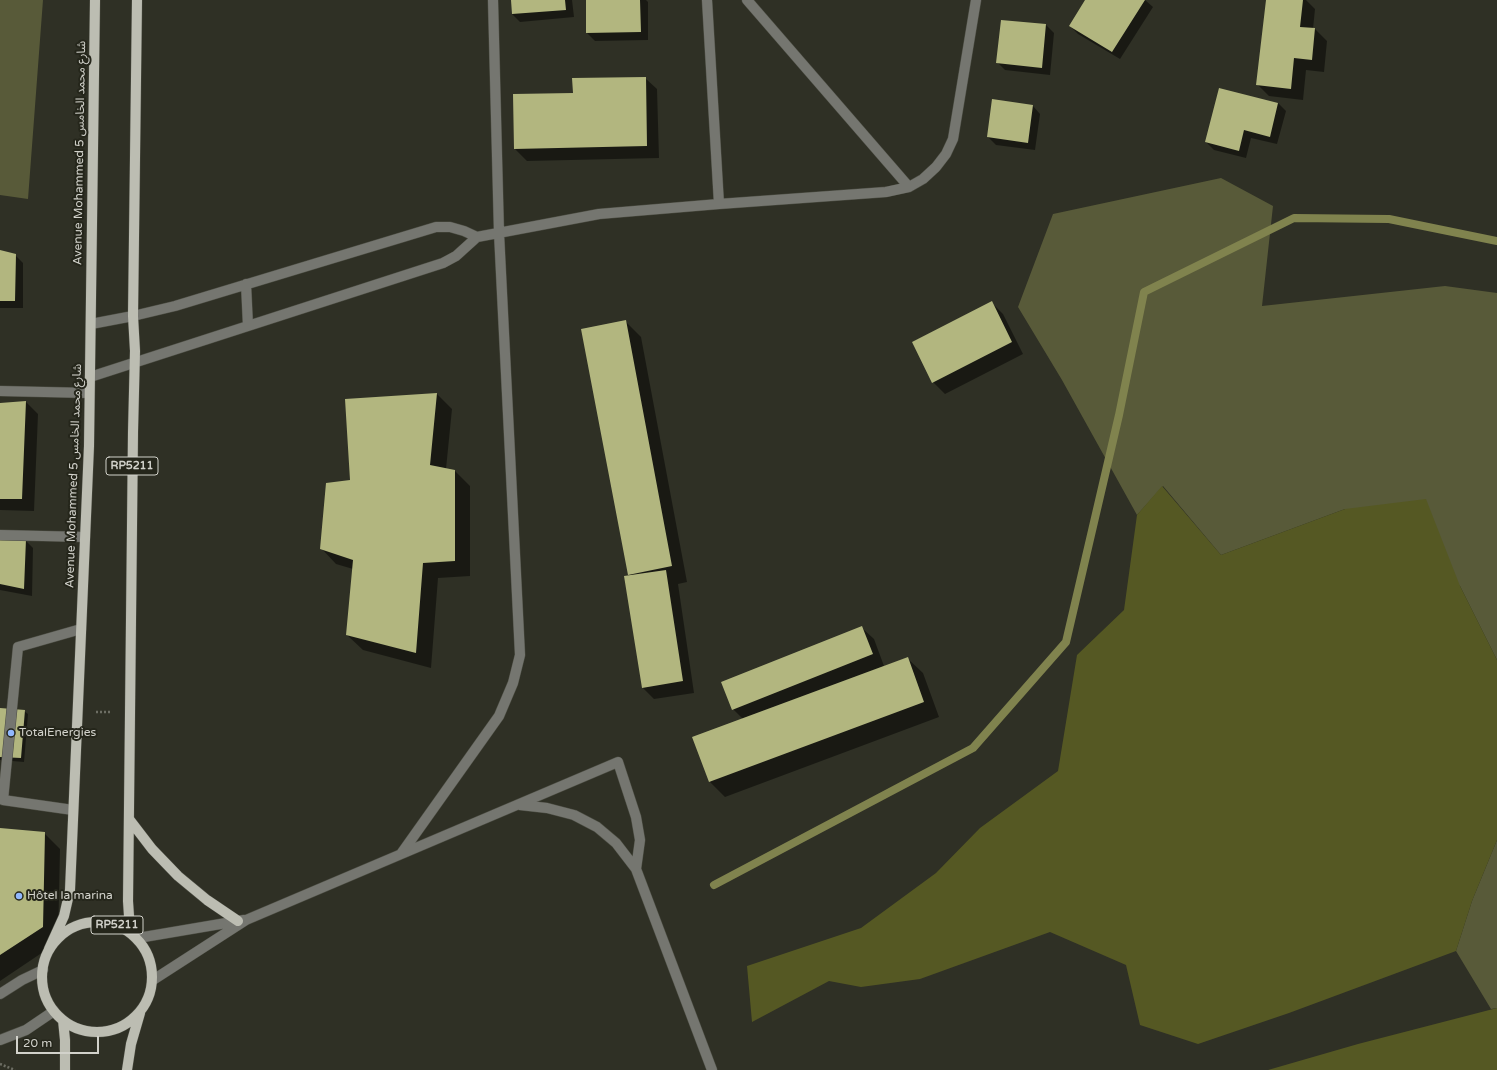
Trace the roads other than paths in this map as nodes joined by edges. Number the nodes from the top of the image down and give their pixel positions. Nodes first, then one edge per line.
1 (95, 0) edge
2 (137, 0) edge
3 (493, 0) edge
4 (706, 0) edge
5 (747, 0) edge
6 (976, 0) edge
7 (909, 187) junction
8 (719, 204) junction
9 (498, 233) junction
10 (477, 237) junction
11 (246, 284) junction
12 (133, 316) junction
13 (91, 324) junction
14 (248, 326) junction
15 (135, 363) junction
16 (90, 376) junction
17 (0, 391) edge
18 (89, 393) junction
19 (0, 535) edge
20 (85, 537) junction
21 (81, 629) junction
22 (518, 804) junction
23 (73, 810) junction
24 (129, 819) junction
25 (401, 854) junction
26 (636, 869) junction
27 (242, 920) junction
28 (134, 934) junction
29 (49, 949) junction
30 (43, 970) junction
31 (153, 980) junction
32 (0, 994) edge
33 (54, 1011) junction
34 (140, 1013) junction
35 (63, 1020) junction
36 (0, 1040) edge
37 (65, 1070) edge
38 (127, 1070) edge
39 (712, 1070) edge

1 - 13 main road, Avenue Mohammed 5 شارع محمد الخامس / RP5211
2 - 12 main road, RP5211
3 - 9 street
4 - 8 street
5 - 7 street
6 - 7 street
7 - 8 street
8 - 9 street
9 - 10 street
9 - 25 street
10 - 11 street
10 - 14 street
11 - 12 street
11 - 14 street
12 - 13 street
12 - 15 main road, RP5211
13 - 16 main road, Avenue Mohammed 5 شارع محمد الخامس / RP5211
14 - 15 street
15 - 16 street
15 - 24 main road, RP5211
16 - 18 main road, Avenue Mohammed 5 شارع محمد الخامس / RP5211
17 - 18 street
18 - 20 main road, Avenue Mohammed 5 شارع محمد الخامس / RP5211
19 - 20 street
20 - 21 main road, Avenue Mohammed 5 شارع محمد الخامس / RP5211
21 - 23 main road, Avenue Mohammed 5 شارع محمد الخامس / RP5211
21 - 23 street
22 - 25 street
22 - 26 street
22 - 26 street
23 - 29 main road, Avenue Mohammed 5 شارع محمد الخامس / RP5211
24 - 27 main road
24 - 28 main road, RP5211
25 - 27 street
26 - 39 street
27 - 28 street
27 - 31 street
28 - 29 main road, RP5211
28 - 31 main road, RP5211
29 - 30 main road, RP5211
30 - 32 street
30 - 33 main road, RP5211
31 - 34 main road, RP5211
33 - 35 main road, RP5211
33 - 36 street
34 - 35 main road, RP5211
34 - 38 main road, RP5211
35 - 37 main road

